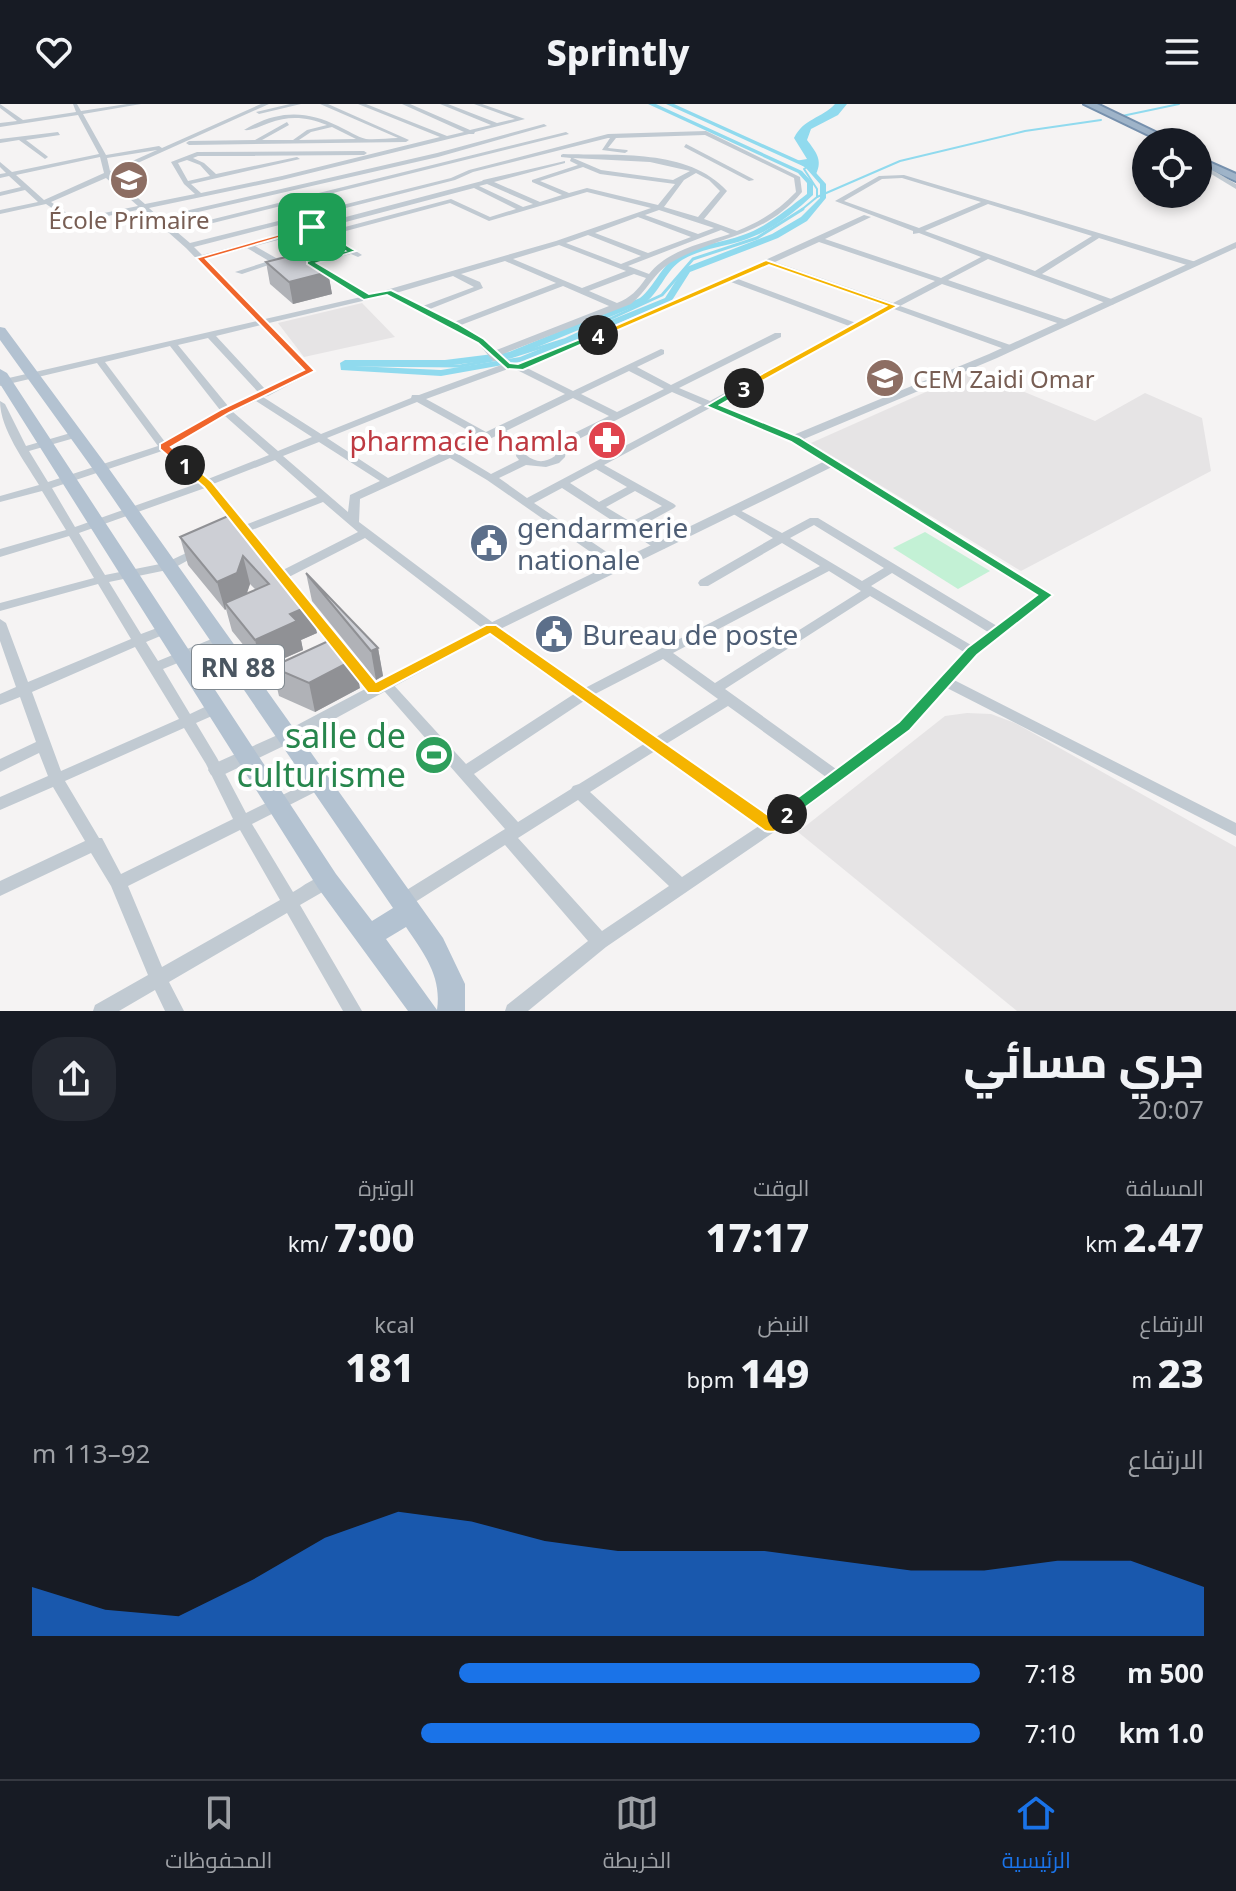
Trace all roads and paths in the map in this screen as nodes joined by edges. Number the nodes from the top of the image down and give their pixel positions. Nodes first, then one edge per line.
1 (138, 104) edge
2 (266, 104) edge
3 (298, 104) edge
4 (323, 104) edge
5 (365, 104) edge
6 (405, 104) edge
7 (446, 104) edge
8 (477, 104) edge
9 (1078, 104) edge
10 (1089, 104) edge
11 (0, 105) edge
12 (75, 106) edge
13 (279, 108) junction
14 (245, 115) junction
15 (522, 119) junction
16 (361, 120) junction
17 (21, 121) junction
18 (287, 124) dead end
19 (0, 125) edge
20 (496, 125) junction
21 (333, 126) junction
22 (544, 126) junction
23 (219, 127) junction
24 (1141, 128) edge
25 (1132, 129) edge
26 (247, 130) junction
27 (268, 133) junction
28 (472, 133) junction
29 (57, 134) dead end
30 (566, 134) junction
31 (37, 135) junction
32 (615, 135) junction
33 (20, 138) junction
34 (449, 139) junction
35 (363, 140) junction
36 (406, 140) junction
37 (0, 141) edge
38 (257, 141) junction
39 (296, 141) junction
40 (588, 141) junction
41 (180, 144) junction
42 (417, 146) junction
43 (686, 146) dead end
44 (625, 151) dead end
45 (329, 152) junction
46 (555, 152) junction
47 (255, 153) junction
48 (384, 153) junction
49 (438, 155) junction
50 (103, 156) junction
51 (756, 156) junction
52 (45, 157) dead end
53 (186, 157) junction
54 (563, 159) junction
55 (743, 159) dead end
56 (142, 161) junction
57 (349, 161) junction
58 (731, 161) dead end
59 (174, 162) junction
60 (451, 163) junction
61 (719, 163) junction
62 (0, 164) edge
63 (262, 165) junction
64 (584, 165) junction
65 (1212, 165) edge
66 (1212, 169) edge
67 (696, 170) junction
68 (471, 171) junction
69 (10, 174) junction
70 (1236, 175) edge
71 (0, 176) edge
72 (108, 176) junction
73 (215, 177) junction
74 (638, 177) junction
75 (282, 178) junction
76 (682, 179) junction
77 (488, 180) junction
78 (751, 180) dead end
79 (715, 181) junction
80 (186, 183) junction
81 (296, 186) junction
82 (1236, 187) edge
83 (26, 188) junction
84 (477, 188) dead end
85 (0, 194) edge
86 (200, 195) junction
87 (569, 195) junction
88 (316, 196) junction
89 (617, 197) junction
90 (45, 202) junction
91 (988, 202) junction
92 (540, 204) junction
93 (143, 206) junction
94 (660, 207) junction
95 (339, 208) junction
96 (523, 209) junction
97 (0, 212) edge
98 (639, 215) junction
99 (354, 216) junction
100 (867, 217) dead end
101 (158, 219) junction
102 (699, 220) junction
103 (312, 227) junction
104 (721, 228) junction
105 (172, 231) junction
106 (916, 232) junction
107 (589, 233) junction
108 (738, 234) junction
109 (325, 235) junction
110 (1099, 235) junction
111 (698, 237) junction
112 (819, 239) junction
113 (559, 243) junction
114 (248, 245) junction
115 (1236, 245) edge
116 (189, 246) junction
117 (298, 255) junction
118 (648, 256) junction
119 (986, 257) junction
120 (200, 258) junction
121 (505, 258) junction
122 (275, 261) junction
123 (769, 262) junction
124 (310, 263) junction
125 (1193, 264) junction
126 (622, 266) junction
127 (633, 271) junction
128 (239, 272) dead end
129 (452, 273) junction
130 (1036, 274) junction
131 (650, 277) junction
132 (731, 279) junction
133 (942, 280) junction
134 (563, 283) junction
135 (582, 291) junction
136 (388, 292) junction
137 (368, 298) junction
138 (1111, 302) junction
139 (894, 306) junction
140 (618, 307) junction
141 (423, 309) junction
142 (262, 322) junction
143 (1066, 323) junction
144 (454, 325) junction
145 (856, 326) junction
146 (0, 331) edge
147 (209, 334) junction
148 (778, 335) dead end
149 (172, 343) junction
150 (1010, 348) junction
151 (661, 352) dead end
152 (99, 360) junction
153 (499, 361) junction
154 (629, 367) junction
155 (519, 368) junction
156 (31, 375) junction
157 (2, 379) edge
158 (670, 388) junction
159 (261, 395) junction
160 (574, 396) junction
161 (415, 397) junction
162 (0, 404) edge
163 (711, 406) junction
164 (226, 411) junction
165 (617, 416) junction
166 (23, 426) junction
167 (493, 434) junction
168 (74, 435) junction
169 (321, 438) junction
170 (795, 439) junction
171 (46, 444) junction
172 (527, 446) junction
173 (557, 446) junction
174 (164, 447) junction
175 (23, 450) junction
176 (450, 454) junction
177 (277, 456) junction
178 (526, 461) junction
179 (554, 462) junction
180 (832, 462) junction
181 (596, 465) junction
182 (101, 469) junction
183 (578, 475) junction
184 (491, 478) junction
185 (70, 479) junction
186 (388, 482) junction
187 (562, 483) junction
188 (208, 485) junction
189 (45, 487) junction
190 (635, 487) junction
191 (324, 498) junction
192 (0, 499) edge
193 (527, 502) junction
194 (599, 506) junction
195 (734, 510) junction
196 (131, 513) junction
197 (353, 523) junction
198 (99, 525) junction
199 (631, 527) junction
200 (243, 530) junction
201 (75, 533) junction
202 (366, 533) junction
203 (781, 539) junction
204 (253, 541) edge
205 (218, 542) edge
206 (660, 546) junction
207 (206, 548) edge
208 (1, 551) edge
209 (271, 564) edge
210 (168, 566) junction
211 (619, 566) junction
212 (828, 567) junction
213 (892, 568) junction
214 (130, 574) junction
215 (281, 576) junction
216 (103, 579) junction
217 (704, 583) dead end
218 (866, 589) junction
219 (0, 607) edge
220 (0, 623) edge
221 (491, 628) junction
222 (165, 629) junction
223 (997, 632) junction
224 (139, 640) junction
225 (219, 641) junction
226 (972, 651) junction
227 (664, 653) junction
228 (182, 655) junction
229 (155, 667) junction
230 (945, 681) junction
231 (379, 687) junction
232 (22, 690) junction
233 (584, 694) junction
234 (721, 694) junction
235 (0, 700) edge
236 (216, 708) junction
237 (187, 721) junction
238 (288, 737) junction
239 (653, 743) junction
240 (43, 745) junction
241 (246, 756) junction
242 (0, 766) edge
243 (217, 770) junction
244 (464, 773) junction
245 (837, 777) junction
246 (56, 779) junction
247 (320, 783) junction
248 (578, 790) junction
249 (277, 802) junction
250 (0, 804) edge
251 (242, 820) junction
252 (771, 826) junction
253 (1236, 830) edge
254 (511, 832) junction
255 (96, 843) junction
256 (327, 881) junction
257 (118, 883) junction
258 (681, 887) junction
259 (0, 889) edge
260 (290, 902) junction
261 (406, 906) junction
262 (368, 937) junction
263 (600, 942) junction
264 (158, 978) junction
265 (102, 1011) edge
266 (175, 1011) edge
267 (353, 1011) edge
268 (424, 1011) edge
269 (451, 1011) edge
270 (514, 1011) edge

1 - 12 street
2 - 13 street
2 - 14 street
3 - 13 street
4 - 16 street
5 - 34 street
6 - 28 street
7 - 20 street
8 - 15 street
9 - 25 highway
10 - 24 highway
11 - 17 street
12 - 17 street
12 - 50 street
13 - 14 street
14 - 23 street
15 - 20 street
15 - 22 street
16 - 21 street
16 - 36 street
17 - 19 street
17 - 31 street
18 - 27 street
20 - 28 street
21 - 26 street
21 - 35 street
21 - 39 street
22 - 30 street
22 - 49 street
23 - 26 street
23 - 41 street
26 - 27 street
27 - 38 street
28 - 34 street
29 - 31 street
30 - 40 street
30 - 60 street
31 - 33 street
32 - 40 street
32 - 44 street
32 - 51 street
33 - 37 street
33 - 52 street
34 - 42 street
35 - 36 street
35 - 39 street
36 - 42 street
38 - 39 street
38 - 41 street
38 - 47 street
40 - 46 street
41 - 50 street
41 - 56 street
42 - 48 street
42 - 49 street
43 - 61 street
45 - 47 street
45 - 48 street
45 - 57 street
45 - 63 street
46 - 54 street
46 - 68 street
47 - 53 street
47 - 63 street
48 - 57 street
49 - 60 street
49 - 81 street
50 - 69 street
50 - 72 street
51 - 55 street
51 - 108 street
53 - 59 street
53 - 73 street
54 - 64 street
54 - 67 street
54 - 77 street
56 - 59 street
56 - 72 street
57 - 75 street
58 - 61 street
59 - 80 street
60 - 68 street
60 - 88 street
61 - 78 street
62 - 69 street
63 - 73 street
63 - 75 street
64 - 74 street
64 - 87 street
65 - 70 highway
66 - 82 street
67 - 76 street
67 - 79 street
68 - 77 street
68 - 95 street
69 - 71 street
69 - 83 street
72 - 90 street
72 - 93 street
73 - 80 street
74 - 76 street
74 - 89 street
75 - 81 street
75 - 86 street
76 - 79 street
76 - 94 street
77 - 92 street
77 - 99 street
79 - 102 street
80 - 86 street
81 - 88 street
81 - 101 street
83 - 85 street
83 - 90 street
84 - 96 street
86 - 93 street
87 - 89 street
87 - 92 street
88 - 95 street
88 - 105 street
89 - 94 street
90 - 93 street
90 - 97 street
91 - 106 street
91 - 106 street
91 - 110 street
92 - 96 street
93 - 101 street
94 - 98 street
94 - 102 street
95 - 99 street
95 - 116 street
96 - 109 street
98 - 107 street
98 - 111 street
99 - 103 street
100 - 112 street
101 - 105 street
102 - 104 street
103 - 109 street
103 - 114 street
104 - 108 street
104 - 111 street
105 - 116 street
106 - 119 street
107 - 113 street
107 - 118 street
108 - 131 street
109 - 117 street
109 - 124 street
110 - 125 street
110 - 130 street
111 - 118 street
112 - 123 street
112 - 133 street
113 - 121 street
113 - 126 street
114 - 120 street
114 - 122 street
115 - 125 street
116 - 120 street
117 - 122 street
117 - 124 street
118 - 126 street
119 - 130 street
119 - 133 street
120 - 142 street
121 - 129 street
121 - 134 street
122 - 128 street
123 - 132 street
123 - 139 street
124 - 137 street
125 - 138 street
126 - 127 street
127 - 131 street
127 - 135 street
129 - 136 street
129 - 141 street
130 - 138 street
131 - 140 street
132 - 145 street
132 - 155 street
133 - 139 street
133 - 143 street
134 - 135 street
134 - 144 street
135 - 140 street
136 - 137 street
136 - 141 street
137 - 142 street
138 - 143 street
139 - 145 street
139 - 150 street
140 - 153 street
141 - 144 street
142 - 147 street
142 - 159 street
143 - 150 street
144 - 153 street
145 - 163 street
146 - 156 main road, RN 88
147 - 149 street
147 - 159 street
148 - 158 street
149 - 152 street
149 - 164 street
150 - 170 street
151 - 154 street
152 - 156 street
152 - 174 street
153 - 155 street
153 - 161 street
154 - 158 street
154 - 160 street
155 - 160 street
156 - 157 street
156 - 168 main road, RN 88
157 - 166 main road
158 - 163 street
158 - 165 street
159 - 164 street
159 - 169 street
160 - 165 street
160 - 167 street
161 - 167 street
161 - 169 street
162 - 166 street
163 - 170 street
163 - 181 street
164 - 174 street
164 - 177 street
165 - 173 street
166 - 171 main road
166 - 175 street
167 - 172 street
167 - 176 street
168 - 171 street
168 - 182 main road, RN 88
169 - 177 street
169 - 186 street
170 - 180 street
171 - 175 street
171 - 185 main road
172 - 173 street
172 - 178 street
173 - 179 street
174 - 182 street
174 - 188 street
175 - 189 street
176 - 184 street
176 - 186 street
177 - 188 street
177 - 191 street
178 - 179 street
178 - 184 street
179 - 183 street
180 - 195 street
180 - 223 street
181 - 183 street
181 - 190 street
182 - 185 street
182 - 196 main road, RN 88
183 - 187 street
184 - 193 street
185 - 189 street
185 - 198 main road
186 - 197 street
187 - 193 street
187 - 194 street
188 - 196 street
188 - 200 street
189 - 192 street
189 - 201 street
190 - 194 street
190 - 199 street
191 - 197 street
191 - 200 street
193 - 211 street
194 - 199 street
195 - 203 street
195 - 206 street
196 - 198 street
196 - 210 main road, RN 88
197 - 202 street
198 - 201 street
198 - 214 main road
199 - 206 street
200 - 204 street
200 - 205 street
201 - 208 street
201 - 216 street
202 - 215 street
202 - 221 street
203 - 212 street
203 - 213 street
203 - 217 street
206 - 211 street
207 - 210 street
209 - 215 street
210 - 214 street
210 - 225 main road, RN 88
211 - 221 street
212 - 218 street
212 - 227 street
213 - 218 street
213 - 223 street
214 - 216 street
214 - 222 main road
215 - 231 street
216 - 219 street
216 - 224 street
218 - 226 street
218 - 234 street
220 - 232 street
221 - 231 street
221 - 233 street
222 - 224 street
222 - 228 main road
223 - 226 street
224 - 229 street
224 - 232 street
225 - 228 street
225 - 238 main road, RN 88
226 - 230 street
227 - 233 street
227 - 234 street
228 - 229 street
228 - 236 main road
229 - 237 street
230 - 245 street
230 - 253 street
231 - 238 street
231 - 244 street
232 - 235 street
232 - 240 street
233 - 239 street
233 - 244 street
234 - 239 street
234 - 245 street
236 - 237 street
236 - 241 main road
237 - 243 street
237 - 246 street
238 - 241 street
238 - 247 main road, RN 88
239 - 248 street
239 - 252 street
240 - 242 street
240 - 246 street
241 - 243 street
241 - 249 main road
243 - 251 street
244 - 254 street
245 - 252 street
246 - 250 street
246 - 255 street
247 - 249 street
247 - 261 main road, RN 88
248 - 254 street
248 - 258 street
249 - 251 street
249 - 256 main road
251 - 257 street
251 - 260 street
252 - 258 street
254 - 261 street
254 - 263 street
255 - 257 street
255 - 259 street
256 - 260 street
256 - 262 main road
257 - 264 street
258 - 263 street
260 - 264 street
260 - 267 street
261 - 262 main road
261 - 269 main road, RN 88
262 - 268 main road
263 - 270 street
264 - 265 street
264 - 266 street

